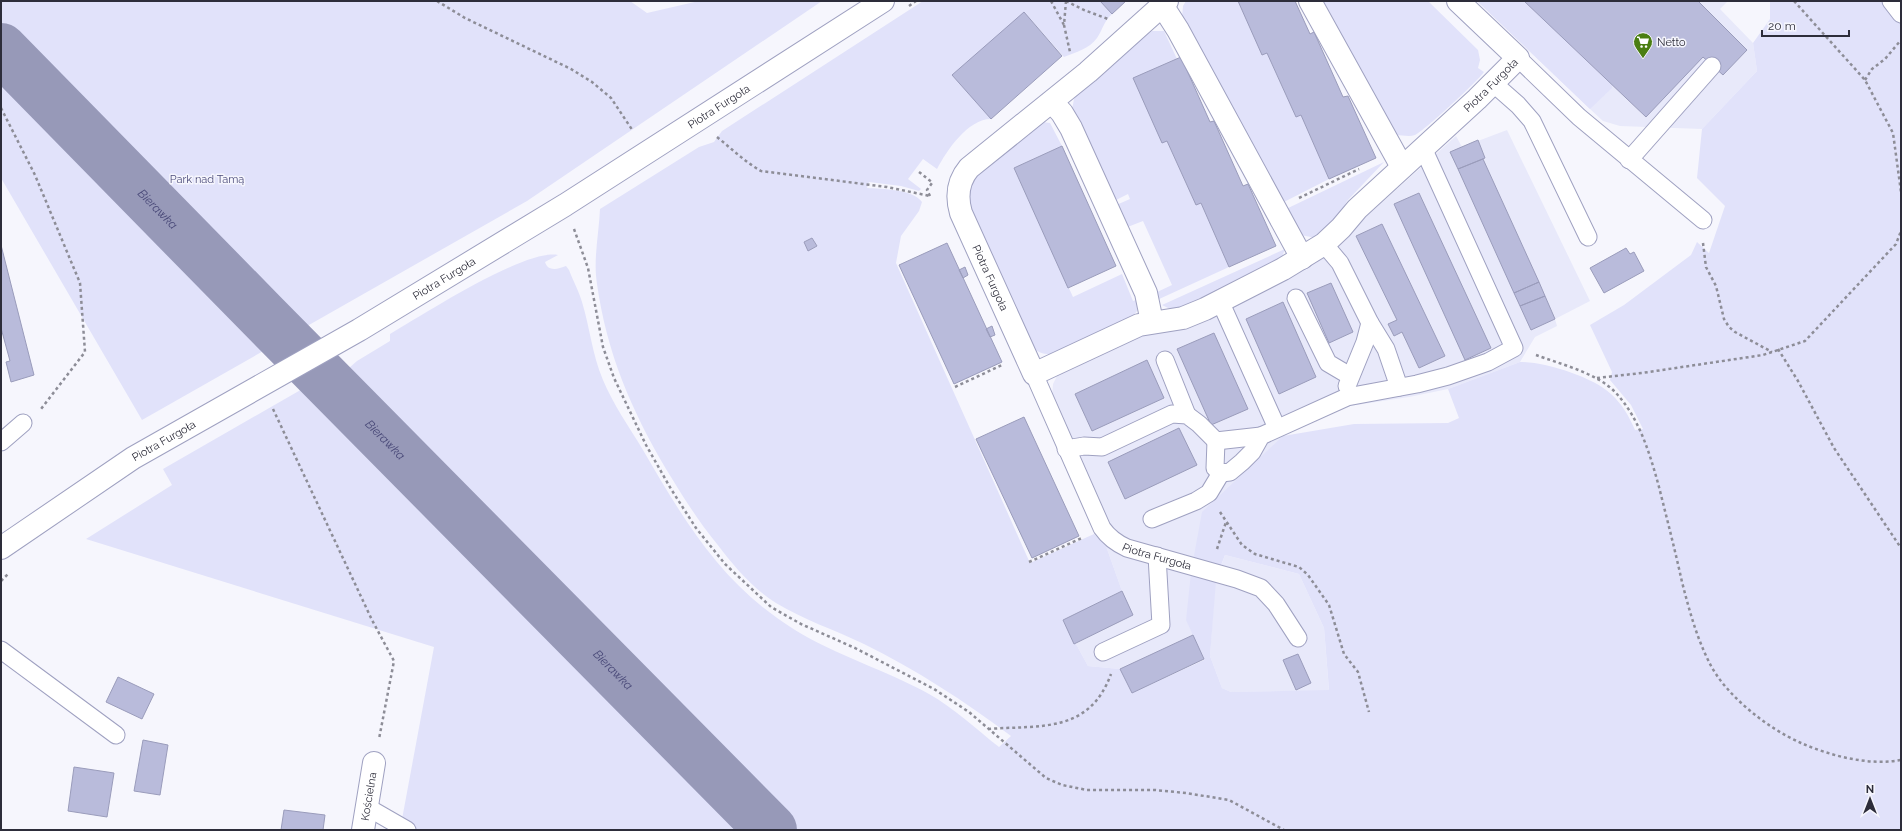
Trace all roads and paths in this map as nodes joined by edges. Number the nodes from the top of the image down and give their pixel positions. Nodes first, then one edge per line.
1 (437, 1) edge
2 (883, 1) edge
3 (1051, 1) edge
4 (1066, 1) edge
5 (1310, 1) edge
6 (1458, 1) edge
7 (1794, 1) edge
8 (1891, 1) edge
9 (1164, 3) edge
10 (1901, 14) edge
11 (1111, 20) dead end
12 (1064, 25) junction
13 (1901, 40) edge
14 (1071, 55) dead end
15 (1518, 58) junction
16 (1712, 66) dead end
17 (1864, 80) junction
18 (1493, 83) junction
19 (1052, 102) junction
20 (1, 108) edge
21 (712, 134) dead end
22 (1423, 148) junction
23 (646, 153) junction
24 (1629, 160) junction
25 (1398, 161) junction
26 (919, 172) dead end
27 (933, 183) dead end
28 (1901, 192) edge
29 (930, 196) dead end
30 (565, 205) junction
31 (1276, 211) junction
32 (1703, 220) joint
33 (1901, 231) edge
34 (1588, 237) dead end
35 (1324, 244) junction
36 (1302, 258) junction
37 (1296, 298) dead end
38 (1220, 301) junction
39 (1152, 322) junction
40 (1370, 323) junction
41 (1514, 348) junction
42 (1778, 349) junction
43 (1772, 352) junction
44 (1165, 360) dead end
45 (1007, 363) dead end
46 (1034, 374) junction
47 (1350, 376) junction
48 (1597, 378) junction
49 (262, 385) junction
50 (955, 387) dead end
51 (1399, 387) junction
52 (1347, 396) junction
53 (1187, 415) junction
54 (23, 423) joint
55 (1277, 428) junction
56 (1261, 436) junction
57 (1216, 441) junction
58 (1, 442) edge
59 (1066, 448) junction
60 (1221, 473) junction
61 (1152, 519) dead end
62 (1, 548) edge
63 (1901, 548) edge
64 (1157, 556) junction
65 (1298, 638) dead end
66 (1110, 649) joint
67 (1, 650) edge
68 (987, 729) junction
69 (116, 735) dead end
70 (1901, 760) edge
71 (374, 763) joint
72 (367, 807) junction
73 (363, 830) edge
74 (407, 830) edge
75 (1284, 830) edge

1 - 23 path
2 - 23 street, Piotra Furgoła
3 - 12 path
4 - 11 path
4 - 12 path
5 - 25 street
6 - 15 street, Piotra Furgoła
7 - 17 path
8 - 10 lane
9 - 19 street, Piotra Furgoła
9 - 31 street, Piotra Furgoła
12 - 14 path
13 - 17 path
15 - 18 street, Piotra Furgoła
15 - 24 lane
16 - 24 lane
17 - 28 path
18 - 22 street, Piotra Furgoła
18 - 34 lane
19 - 39 street
19 - 46 street, Piotra Furgoła
20 - 54 path
21 - 29 path
22 - 25 street, Piotra Furgoła
22 - 41 lane
23 - 30 street, Piotra Furgoła
24 - 32 lane
25 - 31 path
25 - 35 street, Piotra Furgoła
26 - 27 path
30 - 49 street, Piotra Furgoła
30 - 68 path
31 - 36 street, Piotra Furgoła
32 - 43 path
33 - 42 path
35 - 36 street, Piotra Furgoła
35 - 40 lane
36 - 38 street, Piotra Furgoła
37 - 47 lane
38 - 39 street, Piotra Furgoła
38 - 55 lane
39 - 46 street, Piotra Furgoła
40 - 47 lane
40 - 51 lane
41 - 48 path
41 - 51 lane
42 - 43 path
42 - 63 path
43 - 48 path
44 - 53 lane
45 - 50 path
46 - 59 lane, Piotra Furgoła
47 - 52 lane
48 - 70 path
49 - 62 street, Piotra Furgoła
49 - 71 path
51 - 52 lane
52 - 55 lane
53 - 57 lane
53 - 59 lane
54 - 58 lane
55 - 56 lane
56 - 57 lane
56 - 60 lane
57 - 60 lane
59 - 64 lane, Piotra Furgoła
60 - 61 lane
64 - 65 lane, Piotra Furgoła
64 - 66 lane
66 - 68 path
67 - 69 lane
68 - 75 path
71 - 72 street, Kościelna
72 - 73 street, Kościelna
72 - 74 lane

